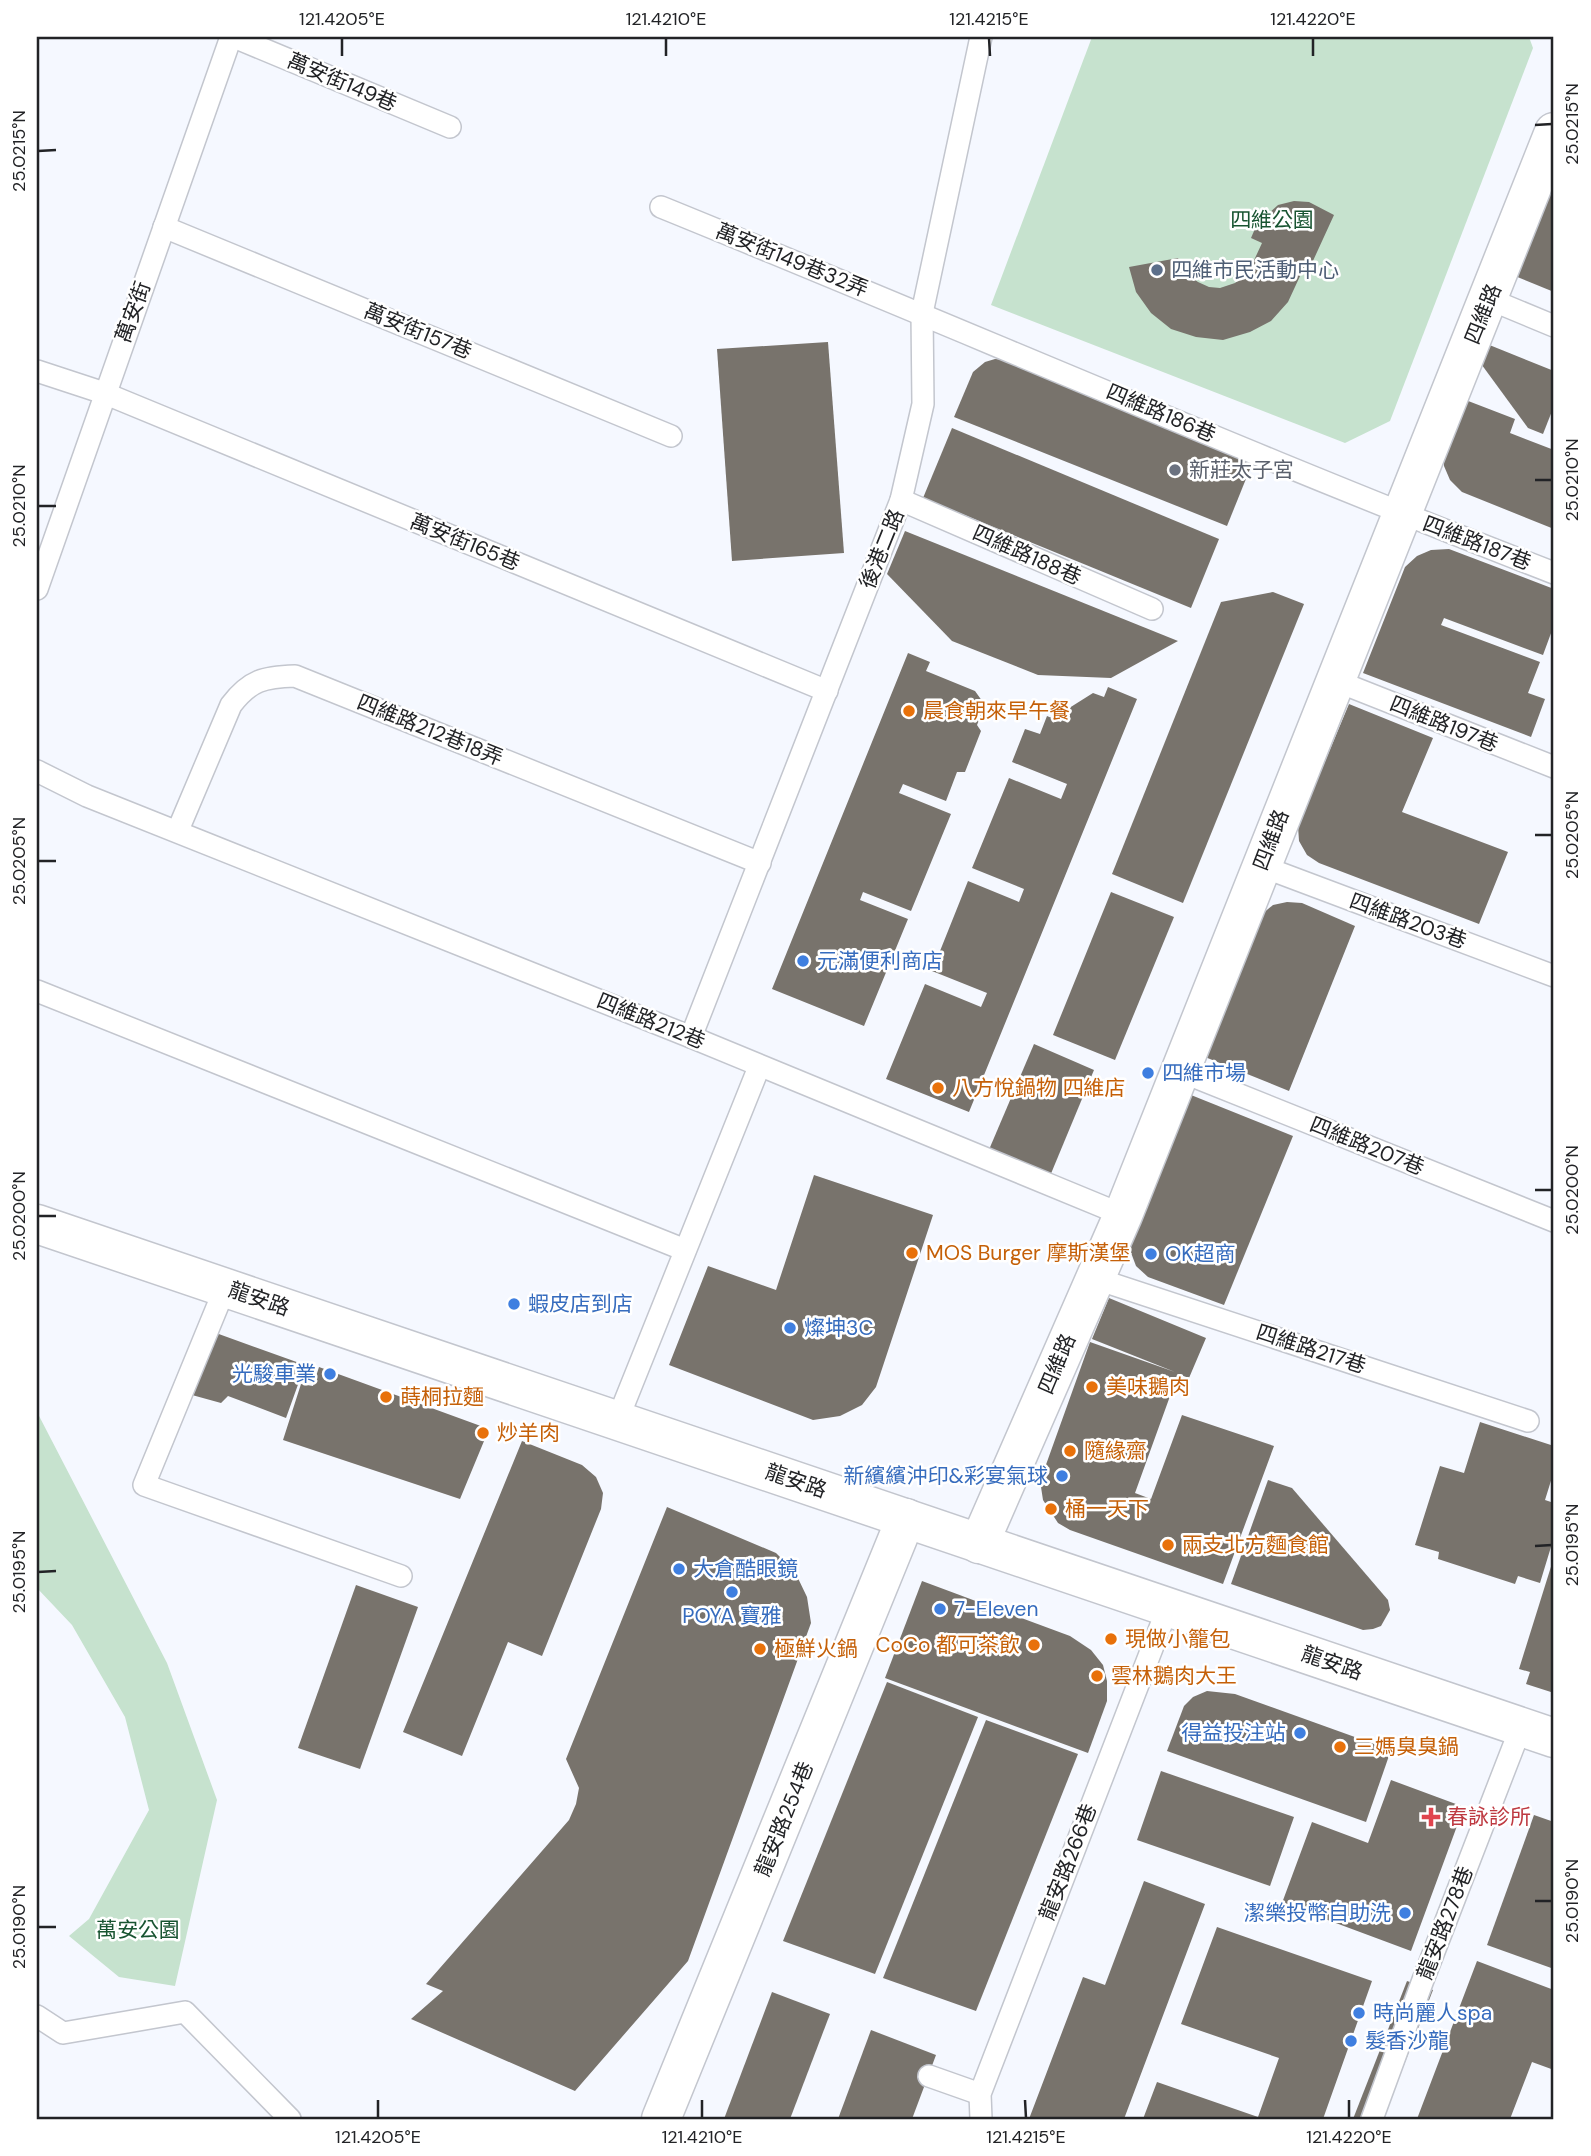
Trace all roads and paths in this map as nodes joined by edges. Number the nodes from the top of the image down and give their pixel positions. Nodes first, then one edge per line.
1 (233, 37) edge
2 (981, 37) edge
3 (450, 127) dead end
4 (1554, 132) edge
5 (662, 207) dead end
6 (164, 227) junction
7 (1489, 299) junction
8 (922, 313) junction
9 (1554, 326) edge
10 (37, 371) edge
11 (104, 393) junction
12 (671, 436) dead end
13 (901, 500) junction
14 (1400, 513) junction
15 (1554, 573) edge
16 (37, 589) edge
17 (1152, 609) dead end
18 (1334, 680) junction
19 (827, 691) junction
20 (1554, 767) edge
21 (37, 771) edge
22 (178, 830) junction
23 (760, 863) junction
24 (1261, 866) junction
25 (1554, 976) edge
26 (37, 991) edge
27 (691, 1037) junction
28 (759, 1067) junction
29 (1180, 1071) junction
30 (1122, 1215) junction
31 (1554, 1221) edge
32 (37, 1224) edge
33 (685, 1250) junction
34 (1094, 1278) junction
35 (225, 1288) junction
36 (617, 1421) junction
37 (1528, 1421) dead end
38 (906, 1518) junction
39 (979, 1544) junction
40 (401, 1576) dead end
41 (1168, 1608) junction
42 (1537, 1733) edge
43 (37, 2016) edge
44 (929, 2076) dead end
45 (980, 2094) junction
46 (290, 2119) edge
47 (662, 2119) edge
48 (981, 2119) edge
49 (1372, 2119) edge

1 - 3 lane, 萬安街149巷
1 - 6 lane, 萬安街
2 - 8 lane, 後港二路
4 - 7 street, 四維路
5 - 8 lane, 萬安街149巷32弄
6 - 11 lane, 萬安街
6 - 12 lane, 萬安街157巷
7 - 9 lane
7 - 14 street, 四維路
8 - 13 lane, 後港二路
8 - 14 lane, 四維路186巷
10 - 11 lane, 萬安街165巷
11 - 16 lane, 萬安街
11 - 19 lane, 萬安街165巷
13 - 17 lane, 四維路188巷
13 - 19 lane, 後港二路
14 - 15 lane, 四維路187巷
14 - 18 street, 四維路
18 - 20 lane, 四維路197巷
18 - 24 street, 四維路
19 - 23 lane, 後港二路
21 - 22 lane, 四維路212巷
22 - 23 lane, 四維路212巷18弄
22 - 27 lane, 四維路212巷
23 - 27 lane, 後港二路
24 - 25 lane, 四維路203巷
24 - 29 street, 四維路
26 - 33 lane
27 - 28 lane, 四維路212巷
28 - 30 lane, 四維路212巷
28 - 33 lane
29 - 30 street, 四維路
29 - 31 lane, 四維路207巷
30 - 34 street, 四維路
32 - 35 street, 龍安路
33 - 36 lane
34 - 37 lane, 四維路217巷
34 - 39 street, 四維路
35 - 36 street, 龍安路
35 - 40 lane
36 - 38 street, 龍安路
38 - 39 street, 龍安路
38 - 47 street, 龍安路254巷
39 - 41 street, 龍安路
41 - 42 street, 龍安路
41 - 45 lane, 龍安路266巷
42 - 49 lane, 龍安路278巷
43 - 46 lane
44 - 45 lane
45 - 48 lane, 龍安路266巷

